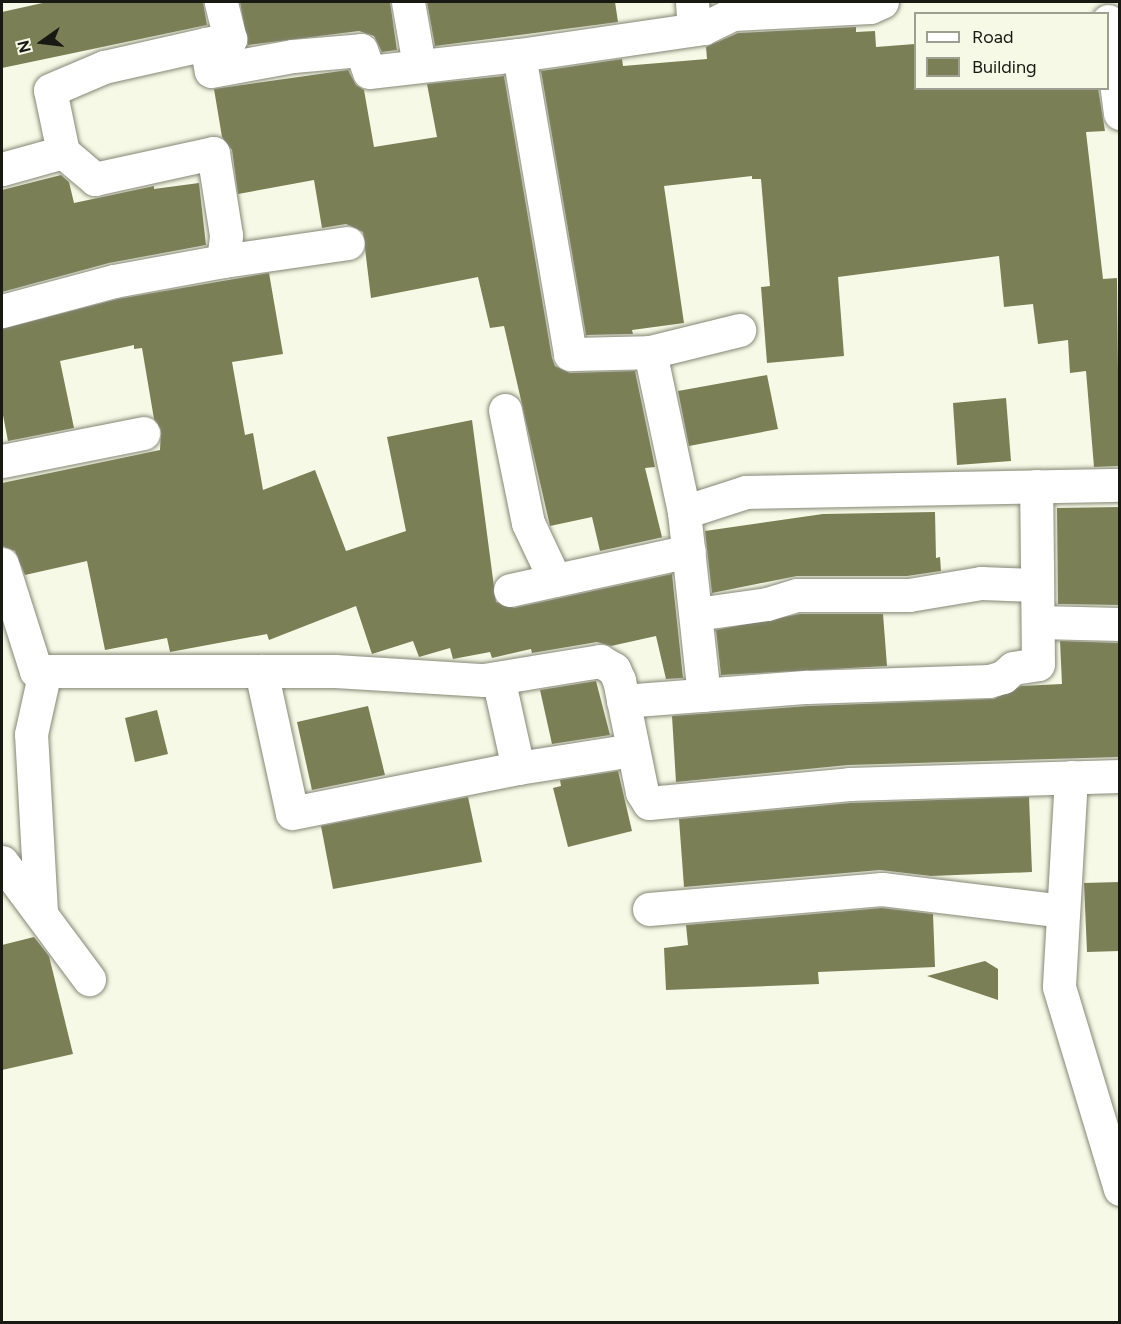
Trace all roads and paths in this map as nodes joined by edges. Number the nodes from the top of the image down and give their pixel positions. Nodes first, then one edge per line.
1 (221, 2) edge
2 (408, 2) edge
3 (882, 2) edge
4 (693, 15) edge
5 (1109, 34) edge
6 (206, 44) junction
7 (519, 56) junction
8 (419, 65) junction
9 (1119, 97) edge
10 (63, 152) junction
11 (2, 169) edge
12 (348, 243) dead end
13 (223, 261) junction
14 (2, 311) edge
15 (739, 330) dead end
16 (650, 352) junction
17 (505, 410) dead end
18 (142, 433) dead end
19 (2, 461) edge
20 (1119, 484) edge
21 (1036, 486) junction
22 (684, 512) junction
23 (689, 551) junction
24 (2, 564) edge
25 (555, 580) junction
26 (1037, 585) junction
27 (510, 590) dead end
28 (696, 614) junction
29 (1038, 622) junction
30 (1119, 624) edge
31 (45, 671) junction
32 (261, 671) junction
33 (498, 678) junction
34 (704, 695) junction
35 (623, 701) junction
36 (633, 750) junction
37 (518, 768) junction
38 (1119, 776) edge
39 (1071, 777) junction
40 (2, 862) edge
41 (649, 909) dead end
42 (1063, 911) junction
43 (41, 912) junction
44 (89, 979) dead end
45 (1119, 1189) edge

1 - 6 street
2 - 8 street
3 - 4 street
4 - 7 street
5 - 9 street
6 - 8 street
6 - 10 street
7 - 8 street
7 - 16 street
10 - 11 street
10 - 13 street
12 - 13 street
13 - 14 street
15 - 16 street
16 - 22 street
17 - 25 street
18 - 19 street
20 - 21 street
21 - 22 street
21 - 26 street
22 - 23 street
23 - 25 street
23 - 28 street
24 - 31 street
25 - 27 street
26 - 28 street
26 - 29 street
28 - 34 street
29 - 30 street
29 - 34 street
31 - 32 street
31 - 43 street
32 - 33 street
32 - 37 street
33 - 35 street
33 - 37 street
34 - 35 street
35 - 36 street
36 - 37 street
36 - 39 street
38 - 39 street
39 - 42 street
40 - 43 street
41 - 42 street
42 - 45 street
43 - 44 street

